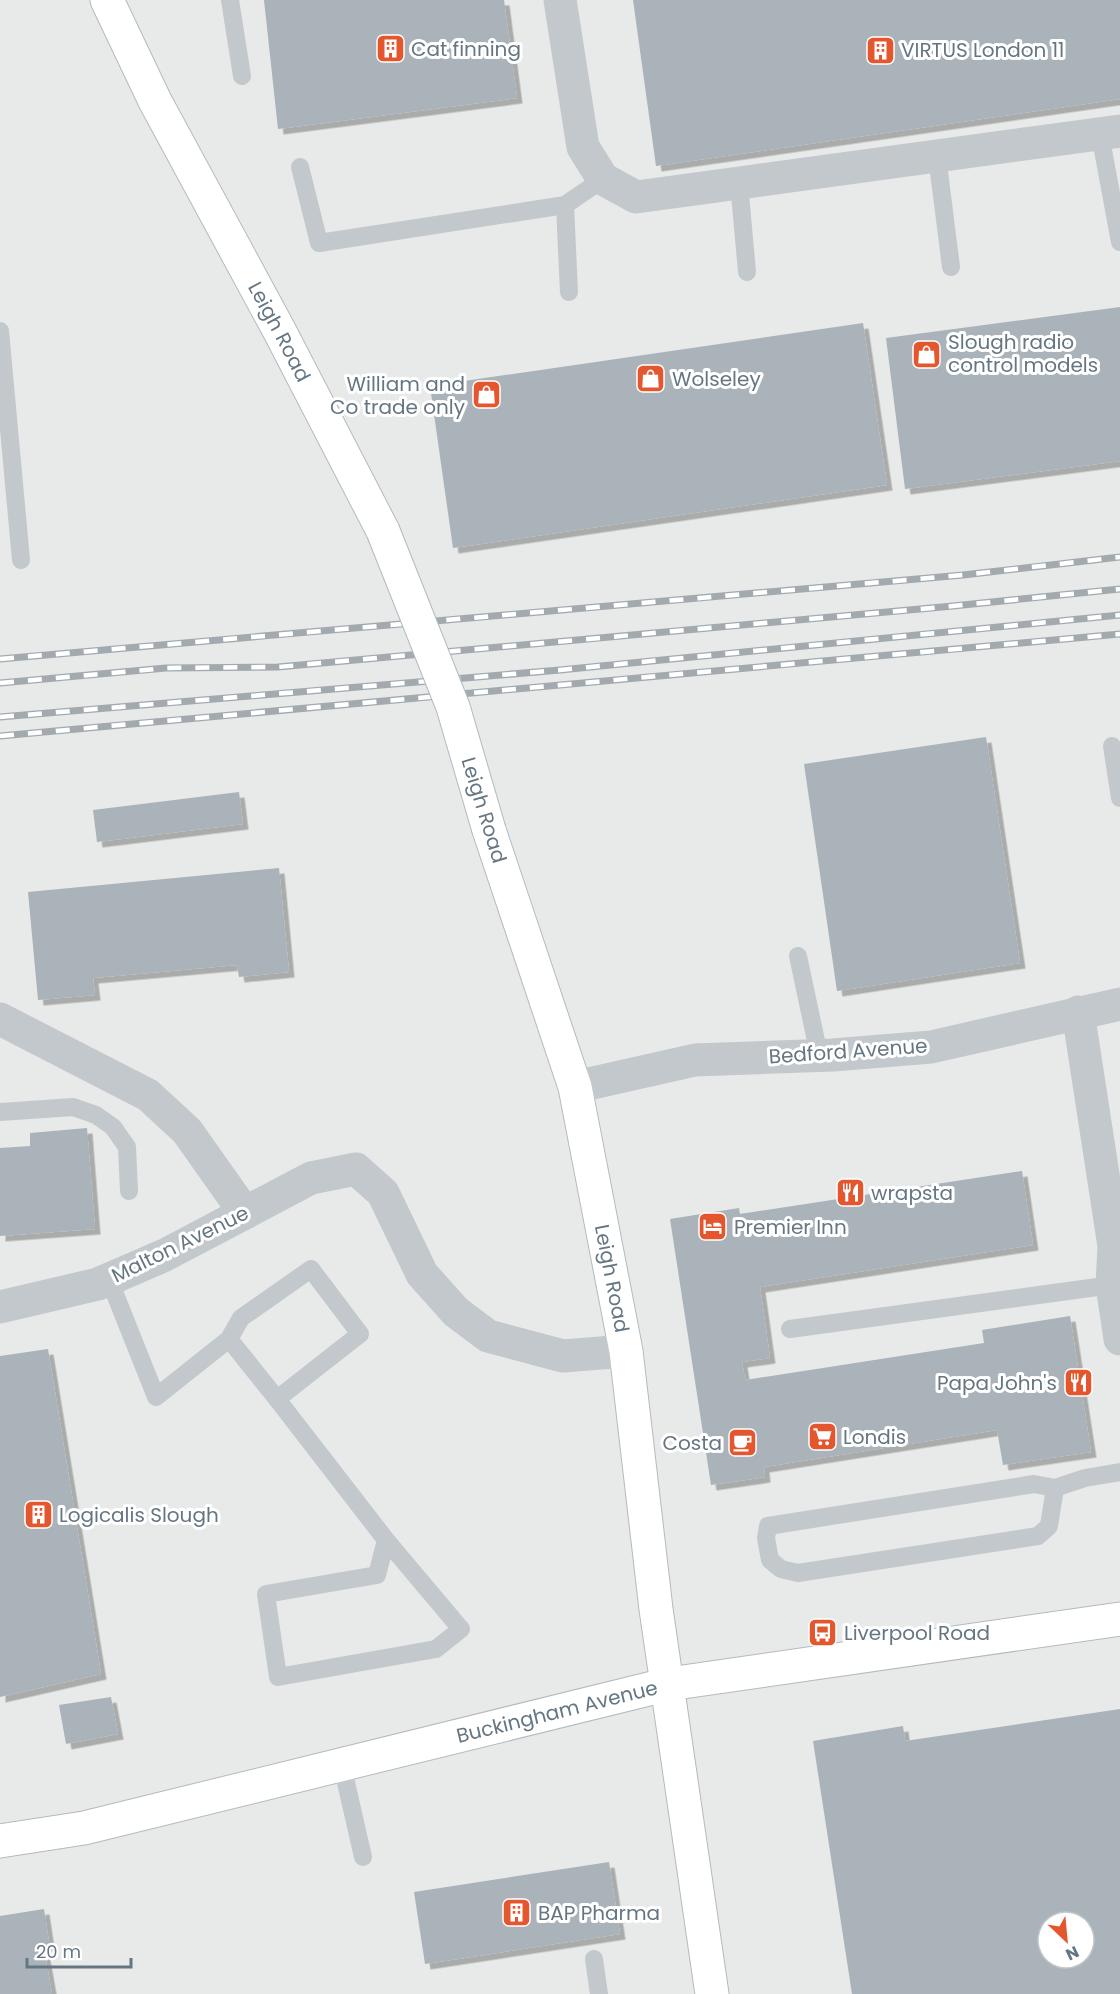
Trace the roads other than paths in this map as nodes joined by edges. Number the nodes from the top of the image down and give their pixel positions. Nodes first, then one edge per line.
1 (106, 0) edge
2 (230, 0) edge
3 (560, 0) edge
4 (242, 76) dead end
5 (1110, 133) edge
6 (937, 156) junction
7 (300, 167) dead end
8 (603, 179) junction
9 (738, 183) junction
10 (565, 205) junction
11 (1120, 242) edge
12 (951, 267) dead end
13 (747, 272) dead end
14 (569, 292) dead end
15 (0, 332) edge
16 (21, 560) dead end
17 (1112, 746) dead end
18 (1120, 798) edge
19 (798, 956) dead end
20 (1120, 1004) edge
21 (1078, 1012) junction
22 (0, 1019) edge
23 (819, 1055) junction
24 (575, 1087) junction
25 (0, 1112) edge
26 (129, 1191) dead end
27 (245, 1213) junction
28 (1115, 1269) edge
29 (109, 1279) junction
30 (0, 1307) edge
31 (790, 1329) dead end
32 (229, 1339) junction
33 (1120, 1340) edge
34 (626, 1351) junction
35 (277, 1399) junction
36 (1120, 1472) edge
37 (1055, 1488) junction
38 (386, 1540) junction
39 (1120, 1619) edge
40 (669, 1684) junction
41 (342, 1765) junction
42 (0, 1841) edge
43 (363, 1857) dead end
44 (594, 1959) dead end
45 (599, 1994) edge
46 (712, 1994) edge

1 - 24 street, Leigh Road, bridge
2 - 4 lane
3 - 8 street
5 - 6 street
5 - 11 lane
6 - 9 street
6 - 12 lane
7 - 10 lane
8 - 9 street
8 - 10 lane
9 - 13 lane
10 - 14 lane
15 - 16 lane
17 - 18 lane
19 - 23 lane
20 - 21 street, Bedford Avenue
21 - 23 street, Bedford Avenue
21 - 28 street
22 - 27 street
23 - 24 street, Bedford Avenue
24 - 34 street, Leigh Road
25 - 26 lane
27 - 29 street, Malton Avenue
27 - 34 street, Malton Avenue
28 - 31 lane
28 - 33 street
29 - 30 street, Malton Avenue
29 - 32 lane
32 - 35 lane
32 - 35 lane
34 - 40 street, Leigh Road
35 - 38 lane
36 - 37 lane
37 - 37 lane
38 - 38 lane
39 - 40 street, Buckingham Avenue
40 - 41 street, Buckingham Avenue
40 - 46 street
41 - 42 street, Buckingham Avenue
41 - 43 lane
44 - 45 lane

